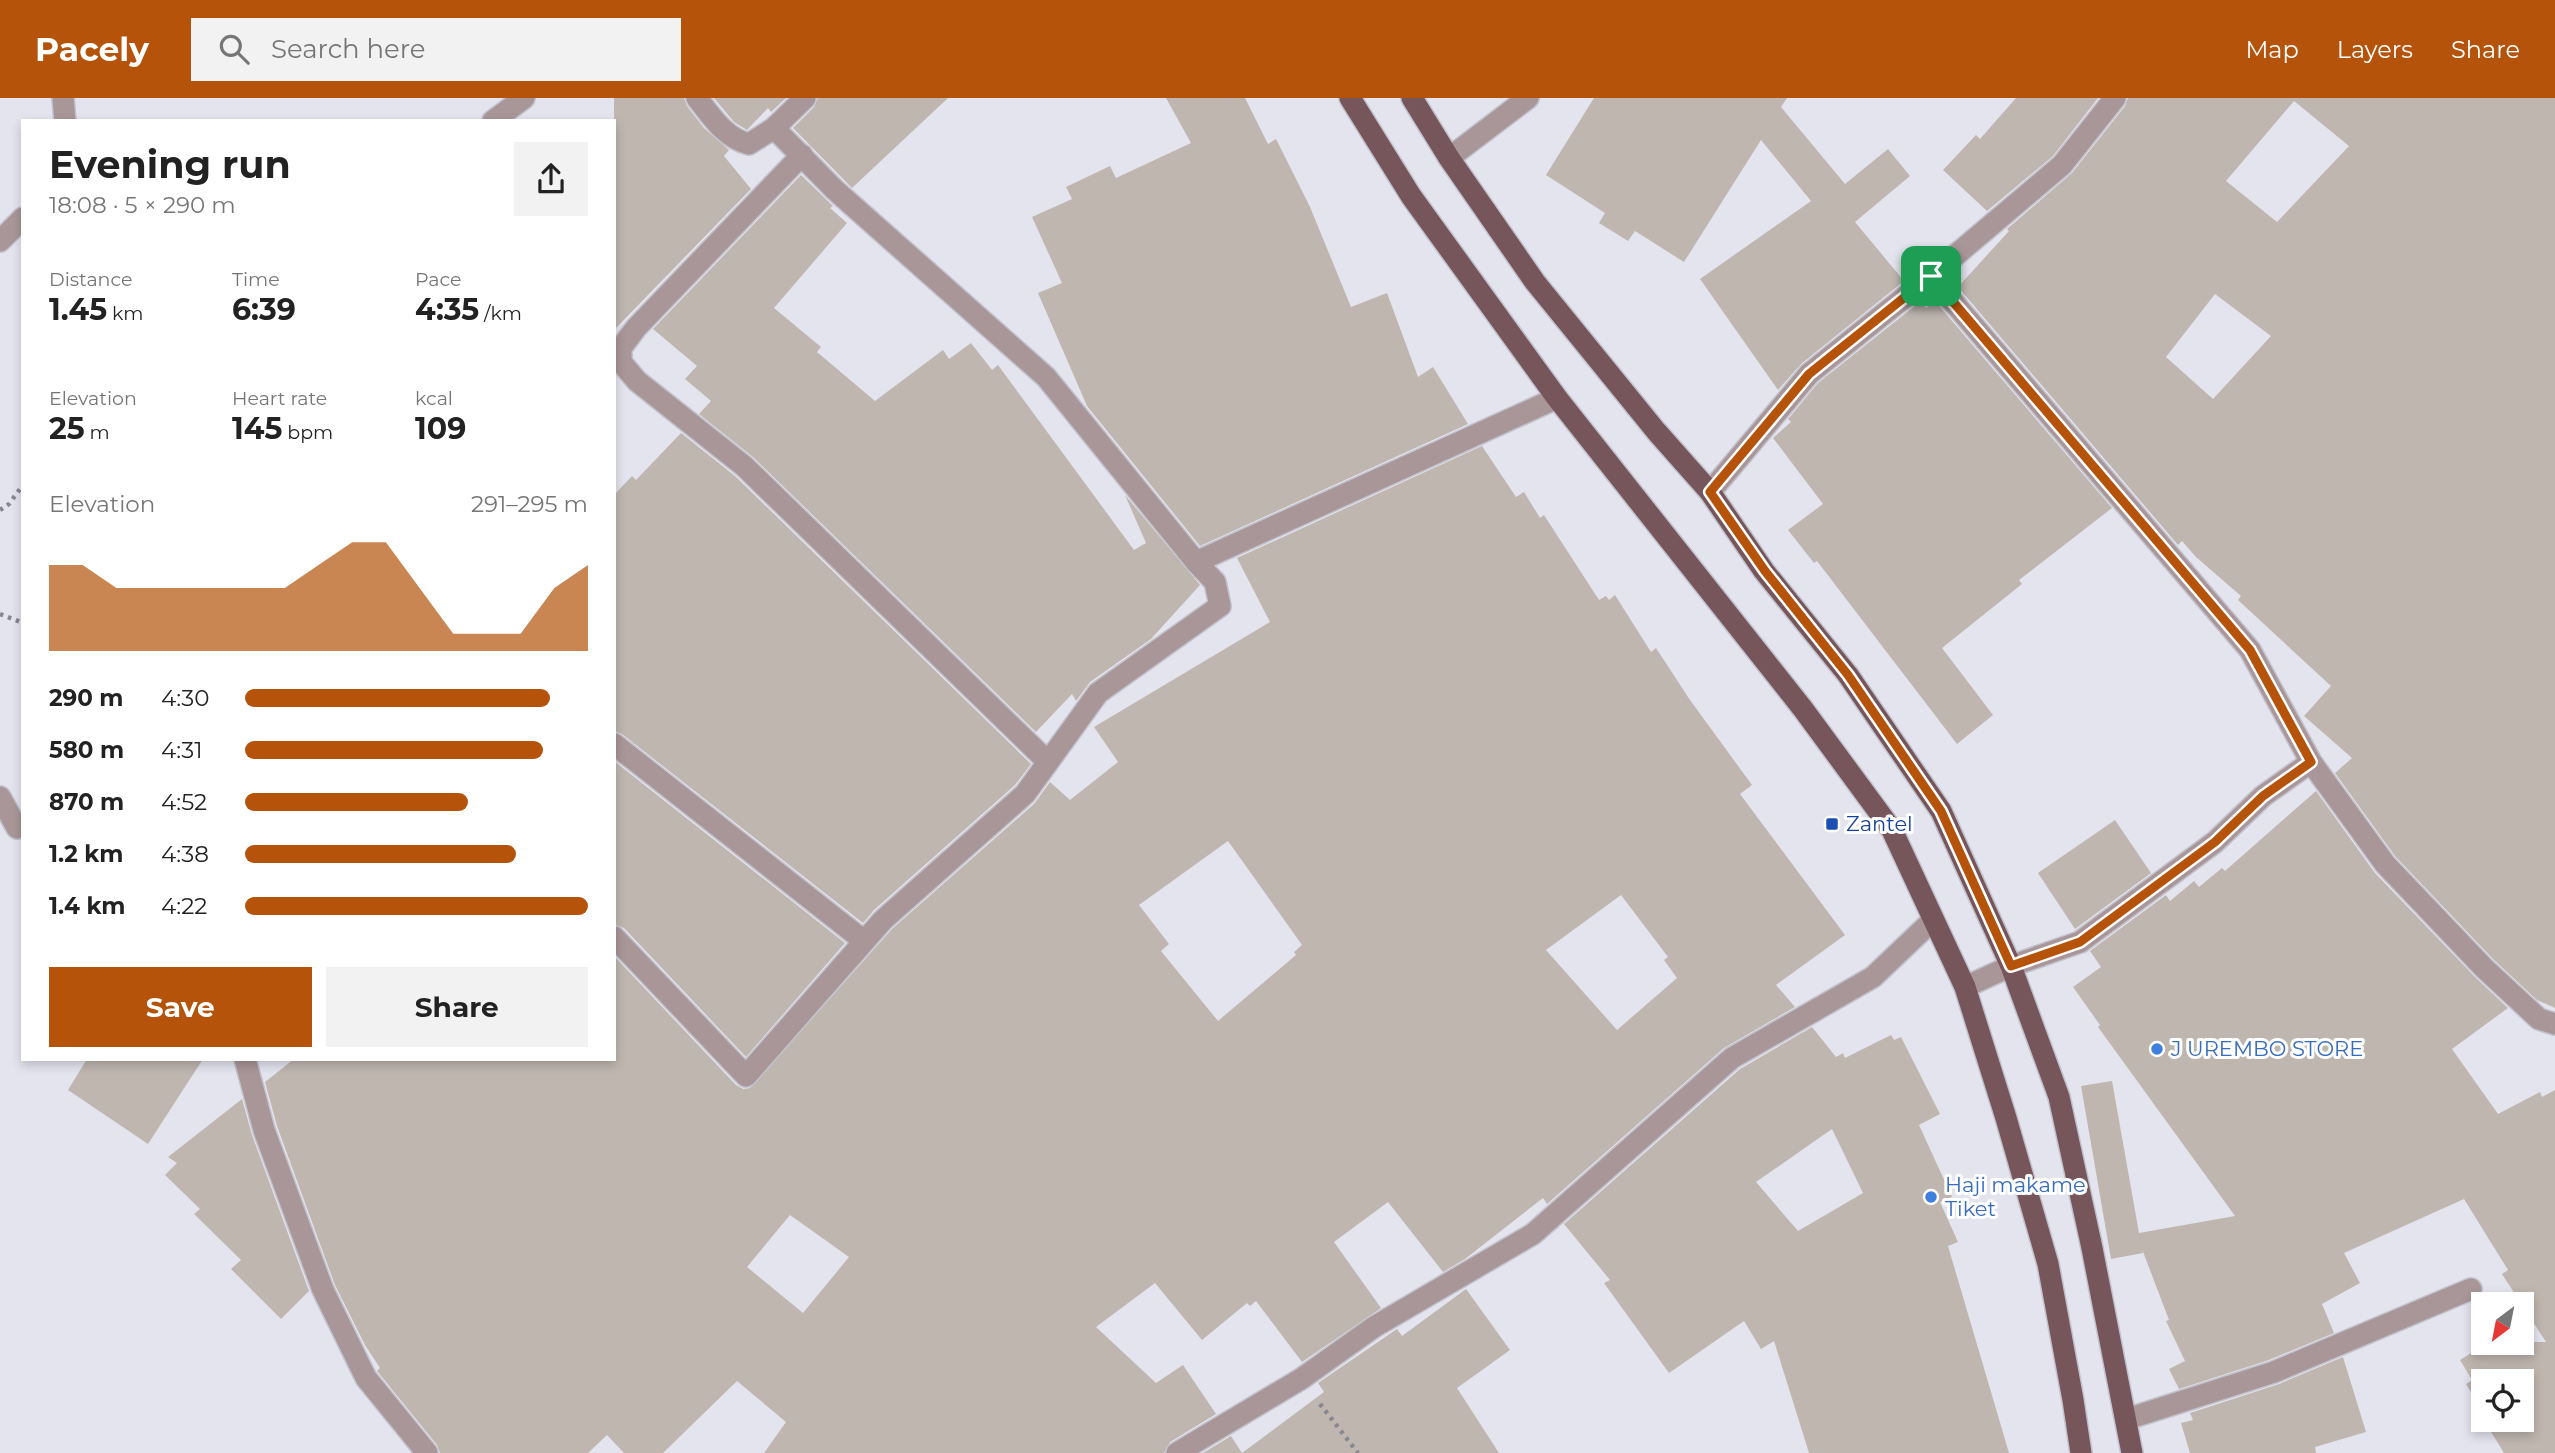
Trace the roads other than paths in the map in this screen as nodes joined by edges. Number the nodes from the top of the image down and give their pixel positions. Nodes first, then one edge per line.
1 (63, 98) edge
2 (524, 98) edge
3 (697, 98) edge
4 (805, 98) edge
5 (1350, 98) edge
6 (1412, 98) edge
7 (1528, 98) edge
8 (2115, 98) edge
9 (65, 119) edge
10 (497, 119) edge
11 (774, 128) junction
12 (802, 155) junction
13 (1449, 158) junction
14 (21, 220) edge
15 (0, 241) edge
16 (1931, 276) junction
17 (617, 363) edge
18 (1557, 398) junction
19 (1710, 492) junction
20 (1196, 562) junction
21 (616, 746) edge
22 (1048, 762) junction
23 (2311, 762) junction
24 (0, 797) edge
25 (13, 826) edge
26 (1933, 920) junction
27 (616, 939) edge
28 (864, 942) junction
29 (2011, 966) junction
30 (1965, 987) junction
31 (2555, 1024) edge
32 (246, 1061) edge
33 (2471, 1289) dead end
34 (2127, 1419) junction
35 (427, 1453) edge
36 (1177, 1453) edge
37 (2081, 1453) edge
38 (2132, 1453) edge

1 - 9 street
2 - 10 street
3 - 11 street
4 - 11 street
5 - 18 main road
6 - 13 main road
7 - 13 street
8 - 16 street
11 - 12 street
12 - 17 street
12 - 20 street
13 - 19 main road
14 - 15 street
16 - 19 street
16 - 23 street
17 - 22 street
18 - 20 street
18 - 26 main road
19 - 29 main road
20 - 22 street
21 - 28 street
22 - 28 street
23 - 29 street
23 - 31 street
24 - 25 street
26 - 30 main road
26 - 36 street
27 - 28 street
29 - 30 street
29 - 34 main road
30 - 37 main road
32 - 35 street
33 - 34 street
34 - 38 main road

